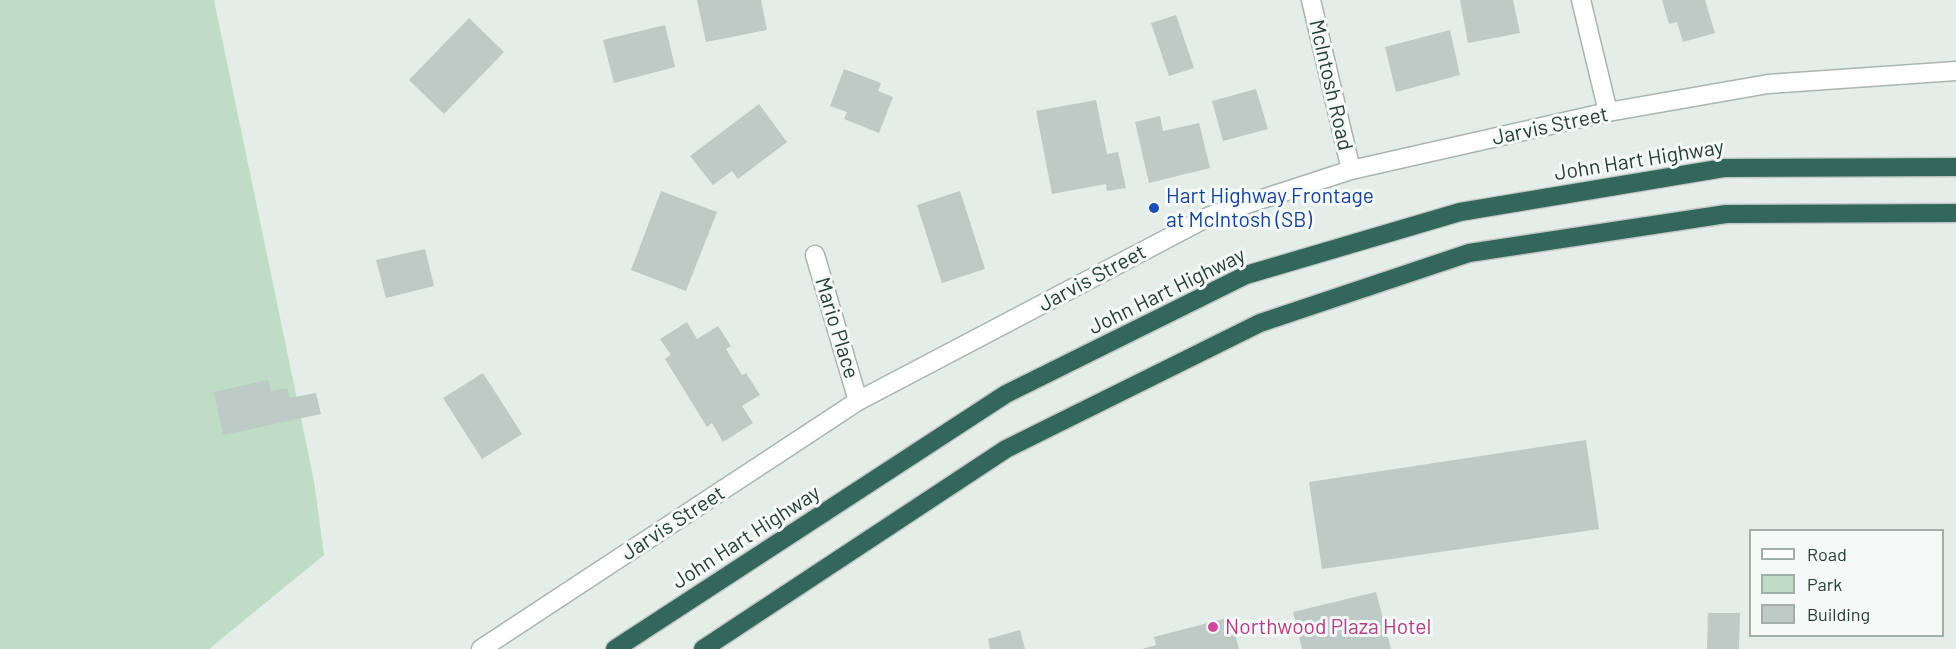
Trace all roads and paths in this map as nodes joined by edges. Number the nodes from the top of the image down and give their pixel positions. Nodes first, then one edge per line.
1 (1311, 0) edge
2 (1581, 0) edge
3 (1956, 71) edge
4 (1608, 112) junction
5 (1956, 167) edge
6 (1351, 170) junction
7 (1956, 213) edge
8 (815, 255) dead end
9 (858, 401) junction
10 (481, 649) edge
11 (615, 649) edge
12 (703, 649) edge

1 - 6 street, McIntosh Road
2 - 4 street
3 - 4 street, Jarvis Street
4 - 6 street, Jarvis Street
5 - 11 highway, John Hart Highway
6 - 9 street, Jarvis Street
7 - 12 highway
8 - 9 street, Mario Place
9 - 10 street, Jarvis Street

